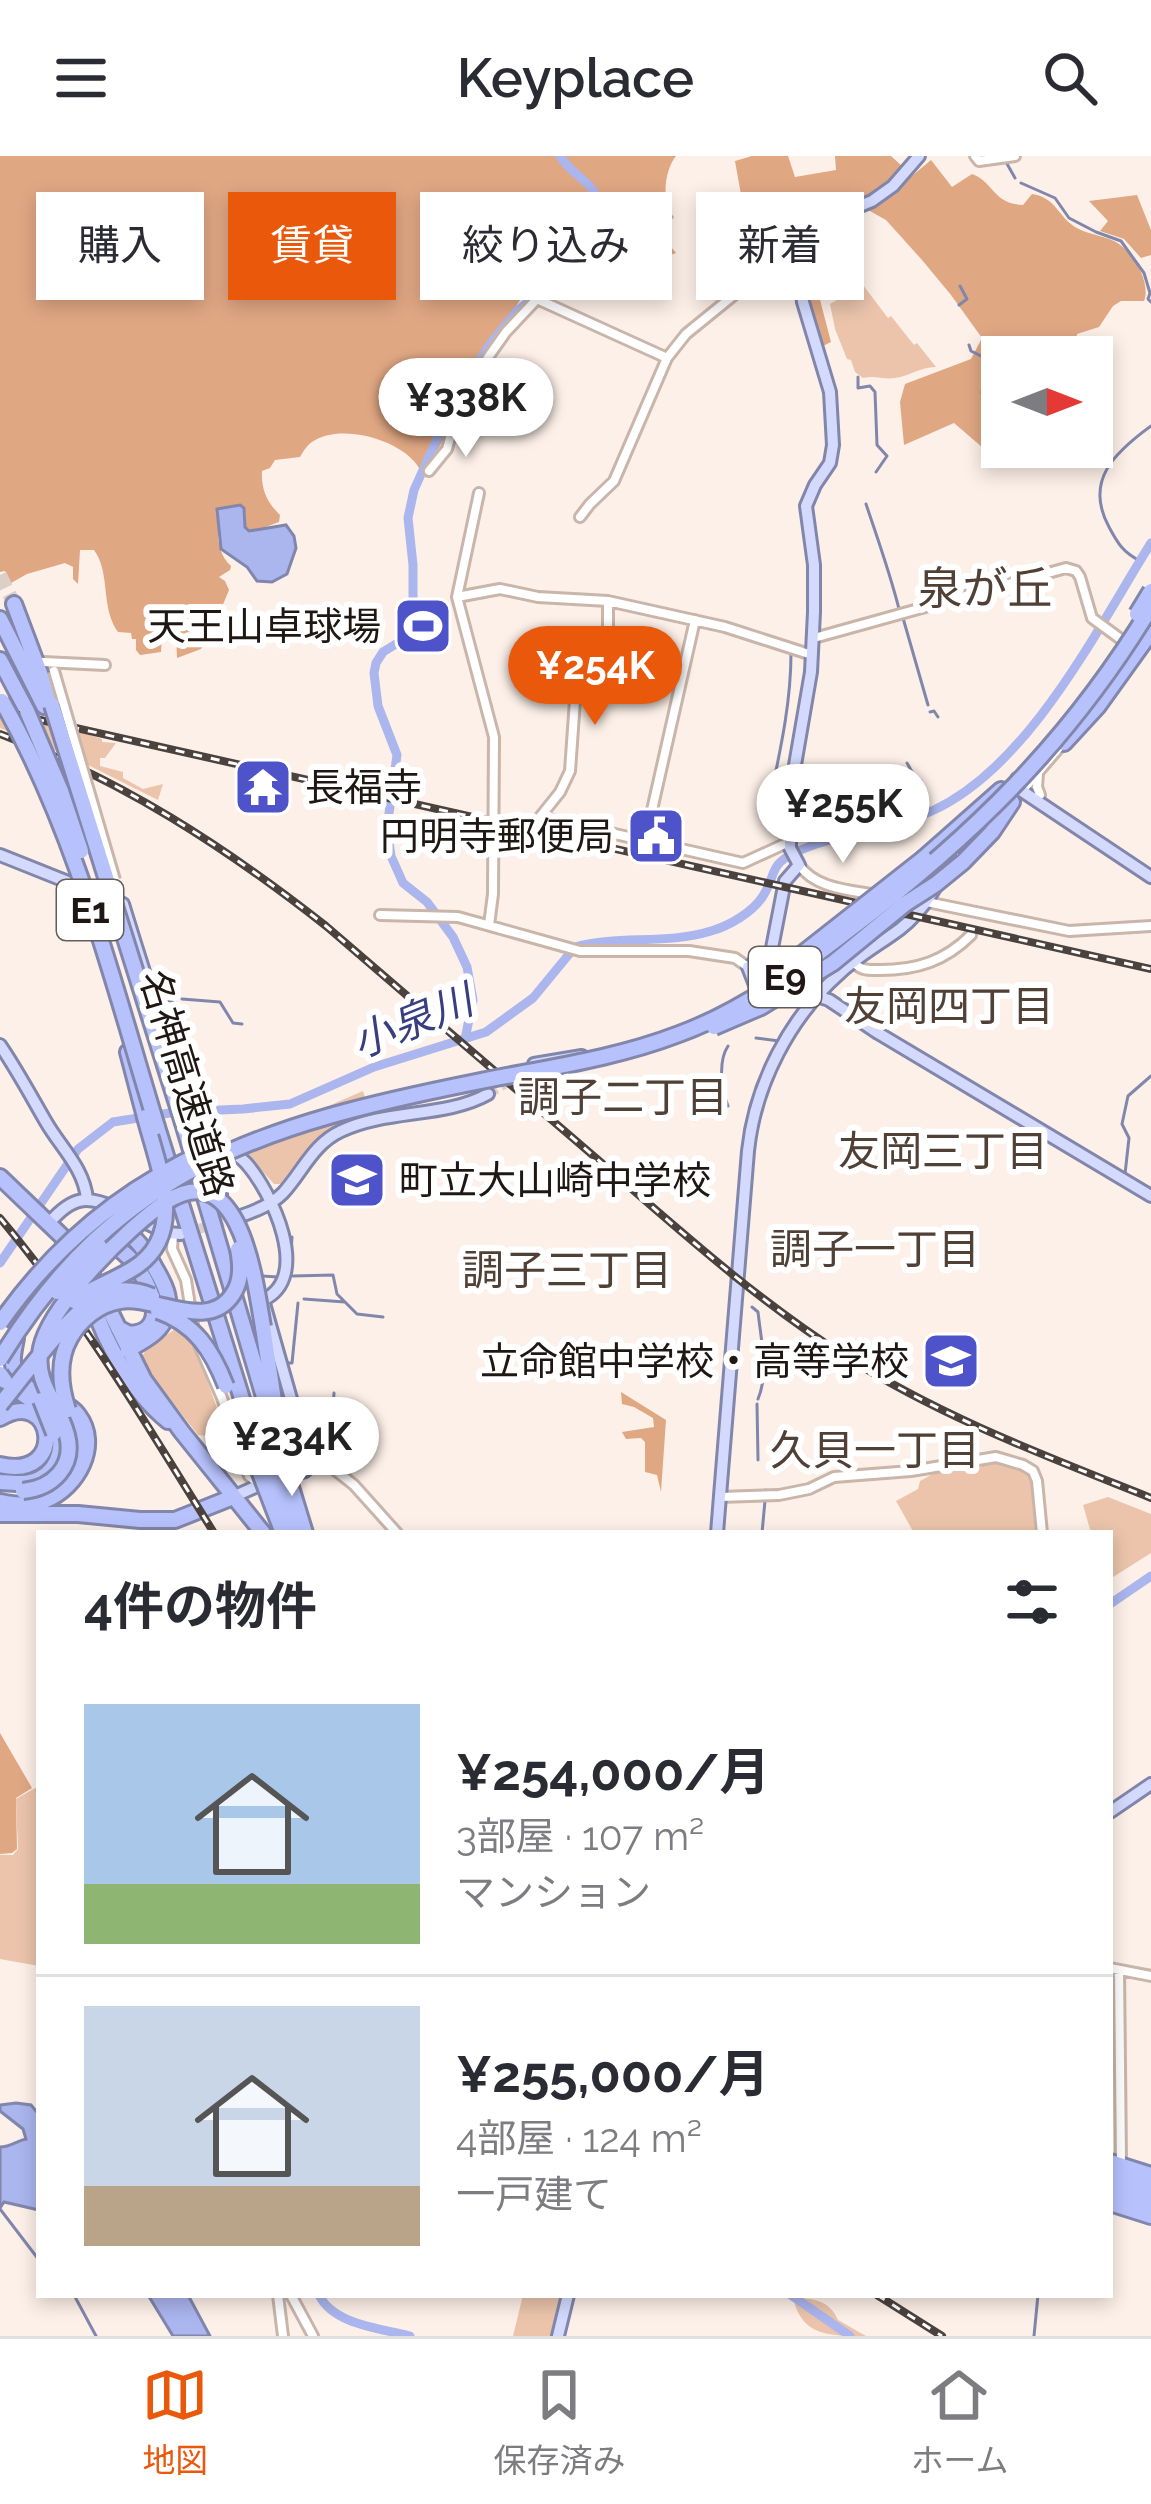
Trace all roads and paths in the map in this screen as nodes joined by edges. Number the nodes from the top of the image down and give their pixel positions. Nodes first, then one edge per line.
1 (919, 156) edge
2 (975, 156) edge
3 (1015, 156) edge
4 (728, 300) edge
5 (667, 358) junction
6 (429, 472) dead end
7 (479, 493) dead end
8 (580, 517) dead end
9 (1151, 591) edge
10 (457, 597) junction
11 (608, 601) junction
12 (14, 604) tunnel mouth
13 (1151, 607) edge
14 (0, 620) tunnel mouth
15 (695, 620) junction
16 (1151, 625) edge
17 (814, 638) junction
18 (1123, 651) junction
19 (812, 655) junction
20 (0, 660) edge
21 (105, 665) dead end
22 (1, 699) edge
23 (1092, 700) junction
24 (48, 706) junction
25 (1064, 743) junction
26 (1041, 751) junction
27 (1038, 773) junction
28 (1020, 788) junction
29 (1040, 795) junction
30 (974, 824) dead end
31 (645, 841) junction
32 (789, 845) junction
33 (0, 855) edge
34 (958, 858) junction
35 (926, 861) junction
36 (798, 863) junction
37 (1151, 874) edge
38 (939, 881) junction
39 (922, 898) junction
40 (123, 904) junction
41 (380, 914) dead end
42 (489, 925) junction
43 (1151, 926) edge
44 (971, 935) dead end
45 (853, 962) junction
46 (748, 967) junction
47 (758, 993) junction
48 (818, 994) junction
49 (713, 1027) junction
50 (683, 1033) junction
51 (0, 1045) edge
52 (534, 1064) dead end
53 (488, 1094) tunnel mouth
54 (174, 1124) junction
55 (286, 1127) junction
56 (0, 1177) edge
57 (1151, 1196) edge
58 (87, 1199) junction
59 (272, 1202) junction
60 (139, 1214) junction
61 (232, 1219) tunnel mouth
62 (47, 1220) junction
63 (177, 1234) joint
64 (258, 1280) dead end
65 (39, 1299) junction
66 (263, 1300) junction
67 (184, 1310) junction
68 (118, 1328) junction
69 (4, 1332) edge
70 (41, 1349) junction
71 (128, 1350) junction
72 (0, 1359) edge
73 (1, 1377) edge
74 (0, 1405) edge
75 (68, 1410) junction
76 (0, 1418) edge
77 (182, 1432) junction
78 (320, 1458) junction
79 (0, 1468) edge
80 (264, 1470) junction
81 (22, 1494) junction
82 (239, 1494) junction
83 (720, 1496) junction
84 (1, 1498) edge
85 (260, 1530) edge
86 (285, 1530) edge
87 (303, 1530) edge
88 (394, 1530) edge
89 (717, 1530) edge
90 (1042, 1530) edge
91 (1151, 1784) edge
92 (1113, 1810) edge
93 (1114, 1969) edge
94 (1151, 1976) edge
95 (1114, 2168) edge
96 (1151, 2175) edge
97 (1151, 2189) edge
98 (1113, 2191) edge
99 (1151, 2203) edge
100 (1113, 2205) edge
101 (1151, 2216) edge
102 (278, 2298) edge
103 (293, 2298) edge
104 (567, 2298) edge
105 (284, 2336) edge
106 (313, 2336) edge
107 (558, 2336) edge

1 - 17 main road
2 - 3 street
4 - 5 street
5 - 6 street
5 - 8 street
7 - 10 street
9 - 18 highway, bridge
10 - 11 street
10 - 42 street
11 - 15 street
11 - 31 street
12 - 24 highway, 名神高速道路 / E1
13 - 50 highway, E9, bridge
14 - 24 highway, 名神高速道路 / E1
15 - 19 street
15 - 31 street
16 - 18 street
16 - 23 highway
16 - 49 highway, E9, bridge
17 - 18 street
17 - 19 main road
18 - 23 highway
18 - 25 street
19 - 32 main road
20 - 54 highway, 名神高速道路 / E1, bridge
21 - 40 street, bridge
22 - 54 highway, 名神高速道路 / E1, bridge
23 - 25 highway
23 - 26 street
24 - 54 highway, 名神高速道路 / E1, bridge
24 - 54 highway, 名神高速道路 / E1, bridge
25 - 27 street
26 - 28 street
26 - 35 highway
27 - 28 street
27 - 29 street
28 - 29 main road
28 - 30 main road
28 - 34 highway
28 - 35 highway
28 - 37 main road
28 - 38 main road
29 - 37 main road
31 - 32 street
32 - 36 main road
33 - 40 main road
34 - 38 main road
34 - 39 highway, bridge
35 - 50 highway, bridge
36 - 39 street
36 - 46 main road
38 - 39 main road
39 - 43 street
39 - 45 main road
39 - 49 highway, bridge
40 - 54 main road
41 - 42 street
42 - 46 street
44 - 45 street
45 - 48 main road
46 - 47 main road
47 - 48 main road
47 - 52 main road
48 - 57 main road
48 - 83 main road
49 - 60 highway, E9, bridge
50 - 55 highway, E9, bridge
51 - 58 main road
53 - 59 main road
54 - 59 main road
54 - 67 highway, bridge
54 - 69 highway, bridge
54 - 70 highway, bridge
54 - 80 highway, 名神高速道路 / E1
54 - 80 highway, 名神高速道路 / E1
55 - 69 highway, bridge
55 - 72 highway, E9, bridge
56 - 62 highway
58 - 62 main road
58 - 63 main road
59 - 61 main road
59 - 66 main road
60 - 73 highway, E9, bridge
60 - 79 highway, bridge
62 - 68 highway
63 - 80 street
64 - 66 street
65 - 69 highway
65 - 69 highway
65 - 77 highway
66 - 78 main road
67 - 74 highway, bridge
67 - 75 highway, bridge
68 - 71 highway
68 - 71 highway
69 - 73 highway
69 - 84 highway
70 - 80 highway, bridge
70 - 81 highway, bridge
71 - 77 highway
73 - 84 highway
75 - 80 highway, bridge
75 - 81 highway, bridge
76 - 79 highway
77 - 82 highway
78 - 80 main road
78 - 88 street
80 - 82 main road
80 - 86 highway, bridge
80 - 87 highway, 名神高速道路 / E1, bridge
81 - 84 highway
82 - 84 highway
82 - 85 highway
83 - 89 main road
83 - 90 street
91 - 92 main road
93 - 94 street
93 - 95 street
95 - 96 highway
95 - 97 highway
98 - 99 highway
100 - 101 highway
102 - 105 street
103 - 106 street
104 - 107 main road

